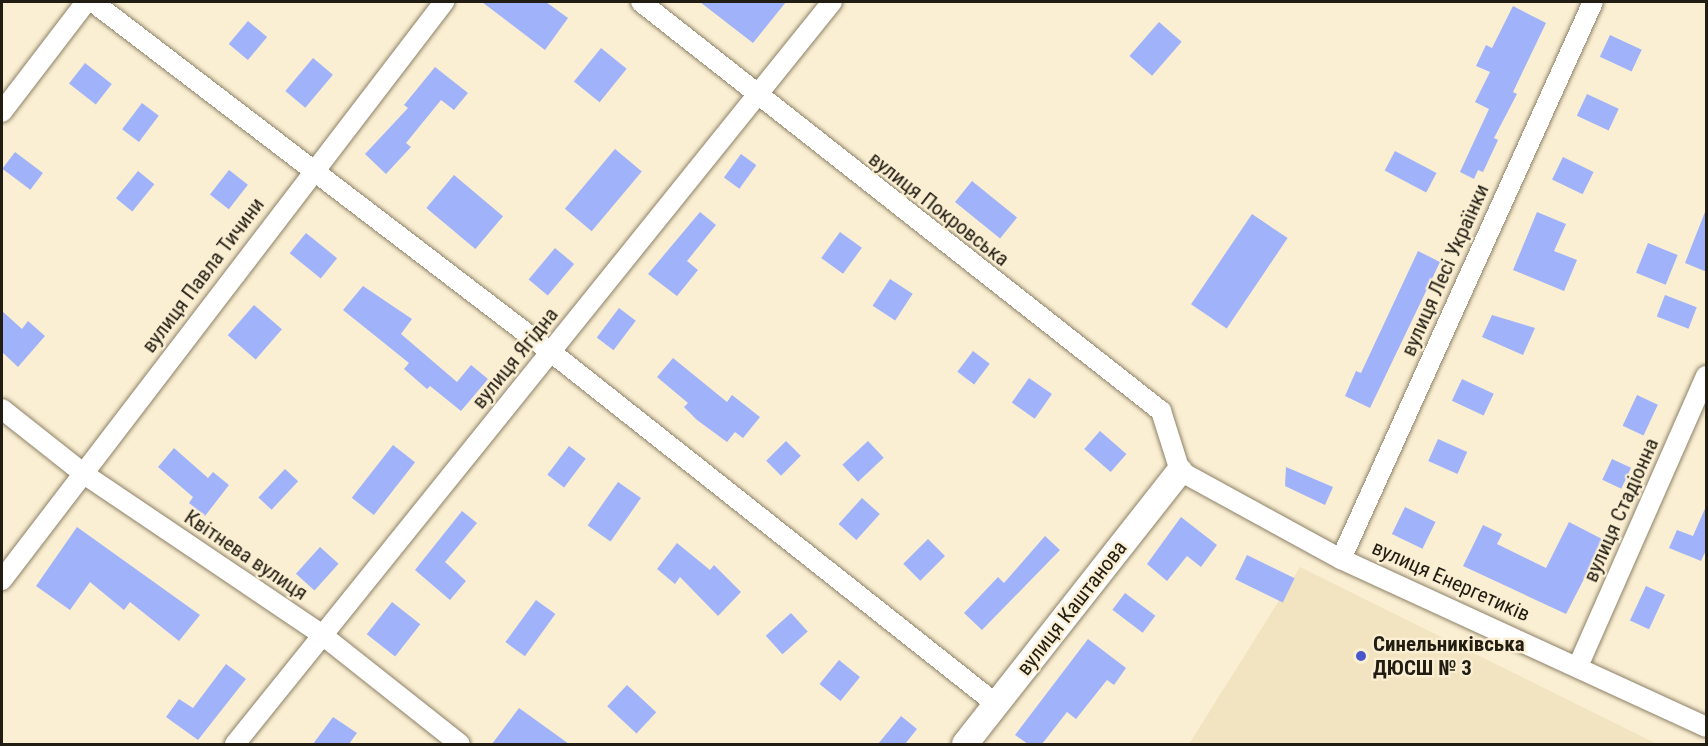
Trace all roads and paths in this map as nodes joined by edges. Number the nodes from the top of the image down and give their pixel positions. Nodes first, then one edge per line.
1 (86, 2) edge
2 (93, 2) edge
3 (444, 2) edge
4 (641, 2) edge
5 (832, 2) edge
6 (1593, 2) edge
7 (756, 96) junction
8 (2, 112) edge
9 (312, 169) junction
10 (551, 352) junction
11 (1707, 376) edge
12 (2, 409) edge
13 (1180, 471) junction
14 (84, 474) junction
15 (1341, 559) junction
16 (2, 580) edge
17 (321, 634) junction
18 (1579, 664) junction
19 (996, 704) junction
20 (1707, 727) edge
21 (235, 744) edge
22 (460, 744) edge
23 (965, 744) edge

1 - 8 street
2 - 9 street
3 - 9 street, вулиця Павла Тичини
4 - 7 street, вулиця Покровська
5 - 7 street, вулиця Ягідна
6 - 15 street, вулиця Лесі Українки
7 - 10 street, вулиця Ягідна
7 - 13 street, вулиця Покровська
9 - 10 street
9 - 14 street, вулиця Павла Тичини
10 - 17 street, вулиця Ягідна
10 - 19 street
11 - 18 street, вулиця Стадіонна
12 - 14 street, Квітнева вулиця
13 - 15 street, вулиця Енергетиків
13 - 19 street, вулиця Каштанова
14 - 16 street, вулиця Павла Тичини
14 - 17 street, Квітнева вулиця
15 - 18 street, вулиця Енергетиків
17 - 21 street, вулиця Ягідна
17 - 22 street, Квітнева вулиця
18 - 20 street, вулиця Енергетиків
19 - 23 street, вулиця Каштанова

